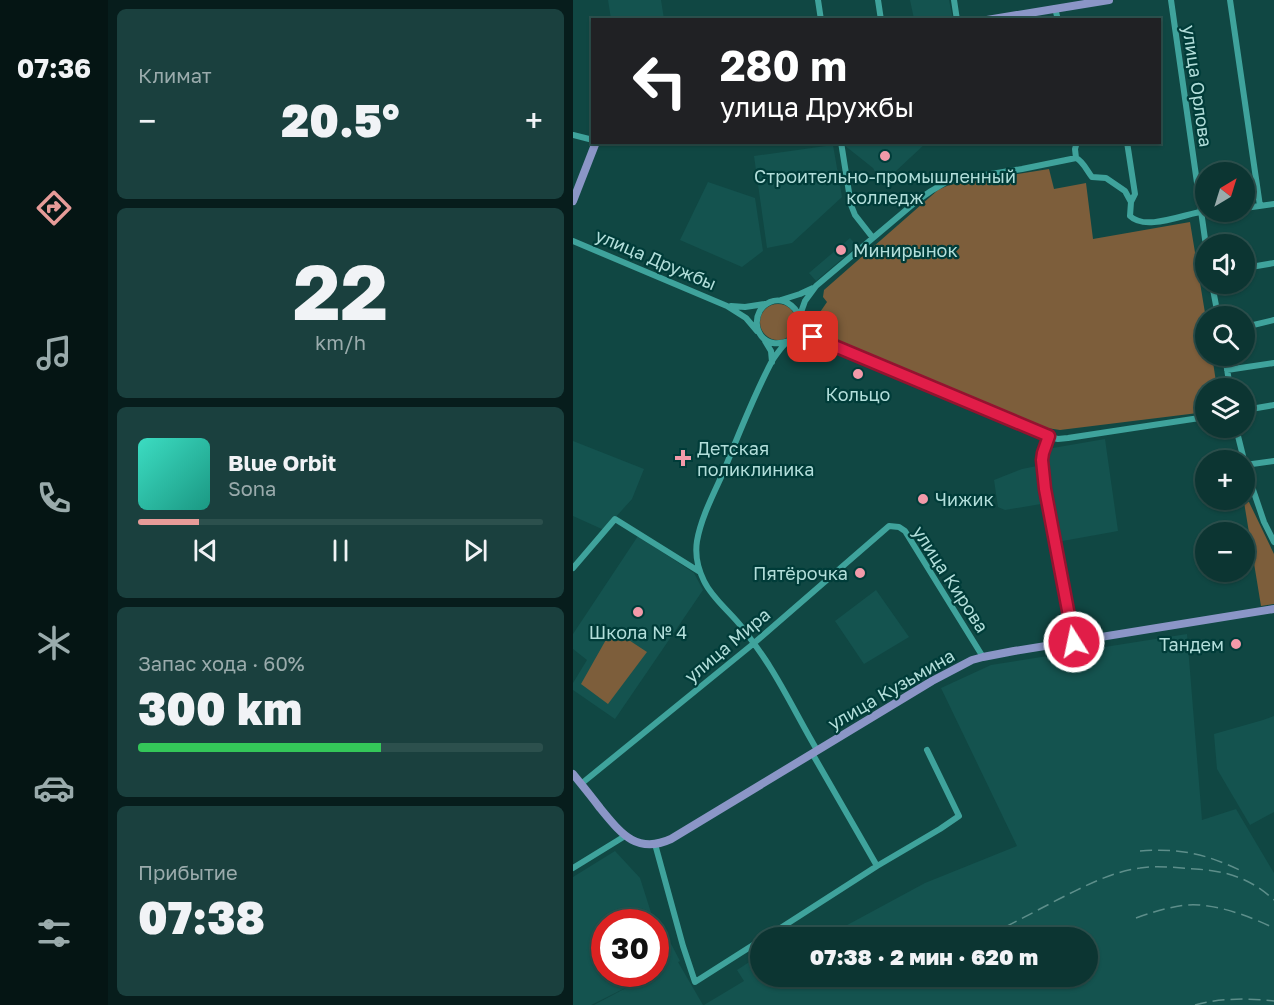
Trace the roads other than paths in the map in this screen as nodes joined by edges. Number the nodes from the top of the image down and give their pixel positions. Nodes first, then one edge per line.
1 (818, 0) edge
2 (878, 0) edge
3 (954, 0) edge
4 (1106, 0) edge
5 (1171, 0) edge
6 (1230, 0) edge
7 (1055, 8) junction
8 (821, 18) edge
9 (881, 18) edge
10 (957, 18) edge
11 (998, 18) edge
12 (1058, 18) edge
13 (573, 135) edge
14 (591, 140) edge
15 (595, 144) edge
16 (841, 144) edge
17 (1076, 144) edge
18 (1127, 144) edge
19 (1076, 158) junction
20 (1195, 162) edge
21 (573, 201) edge
22 (1131, 202) junction
23 (1274, 204) edge
24 (1260, 206) junction
25 (1255, 207) edge
26 (1195, 214) edge
27 (873, 238) junction
28 (573, 241) edge
29 (1274, 263) edge
30 (1255, 266) edge
31 (816, 286) junction
32 (777, 301) junction
33 (767, 304) junction
34 (727, 306) junction
35 (799, 320) junction
36 (1274, 320) edge
37 (1255, 325) edge
38 (761, 336) junction
39 (813, 337) junction
40 (787, 342) junction
41 (772, 363) junction
42 (1274, 363) edge
43 (1226, 366) edge
44 (1227, 370) junction
45 (1228, 378) edge
46 (1274, 405) edge
47 (1255, 408) edge
48 (1195, 419) edge
49 (1049, 436) junction
50 (1274, 461) edge
51 (1255, 464) edge
52 (1255, 495) edge
53 (889, 526) joint
54 (1274, 542) edge
55 (573, 568) edge
56 (700, 572) junction
57 (1274, 609) edge
58 (1074, 642) junction
59 (753, 644) junction
60 (983, 657) junction
61 (927, 750) dead end
62 (814, 752) junction
63 (573, 774) edge
64 (581, 784) junction
65 (625, 836) junction
66 (655, 844) junction
67 (877, 866) junction
68 (573, 868) edge
69 (782, 927) edge
70 (750, 947) edge

1 - 8 street
2 - 9 street
3 - 10 street
4 - 7 main road
5 - 20 street, улица Орлова
6 - 24 street
7 - 11 main road
7 - 12 street
13 - 14 street
15 - 21 main road
16 - 27 street
17 - 19 street
18 - 22 street
19 - 22 street
19 - 27 street
22 - 26 street
23 - 24 street
24 - 25 street
27 - 31 street
28 - 34 street, улица Дружбы
29 - 30 street
31 - 32 street
31 - 35 street
32 - 33 street
32 - 35 street
33 - 34 street
33 - 38 street
34 - 38 street
35 - 39 street
35 - 40 street
36 - 37 street
38 - 40 street
38 - 41 street
39 - 40 street
39 - 49 street
40 - 41 street
41 - 56 street
42 - 44 street
43 - 44 street
44 - 45 street
46 - 47 street
48 - 49 street
49 - 58 street
50 - 51 street
52 - 54 street
53 - 59 street, улица Мира
53 - 60 street, улица Кирова
55 - 56 street
56 - 59 street
57 - 58 main road, улица Кузьмина
58 - 60 main road, улица Кузьмина
59 - 62 street
59 - 64 street, улица Мира
60 - 62 main road, улица Кузьмина
61 - 67 street
62 - 66 main road, улица Кузьмина
62 - 67 street
63 - 64 main road
64 - 65 main road
65 - 66 main road
65 - 68 street
66 - 70 street
67 - 69 street

